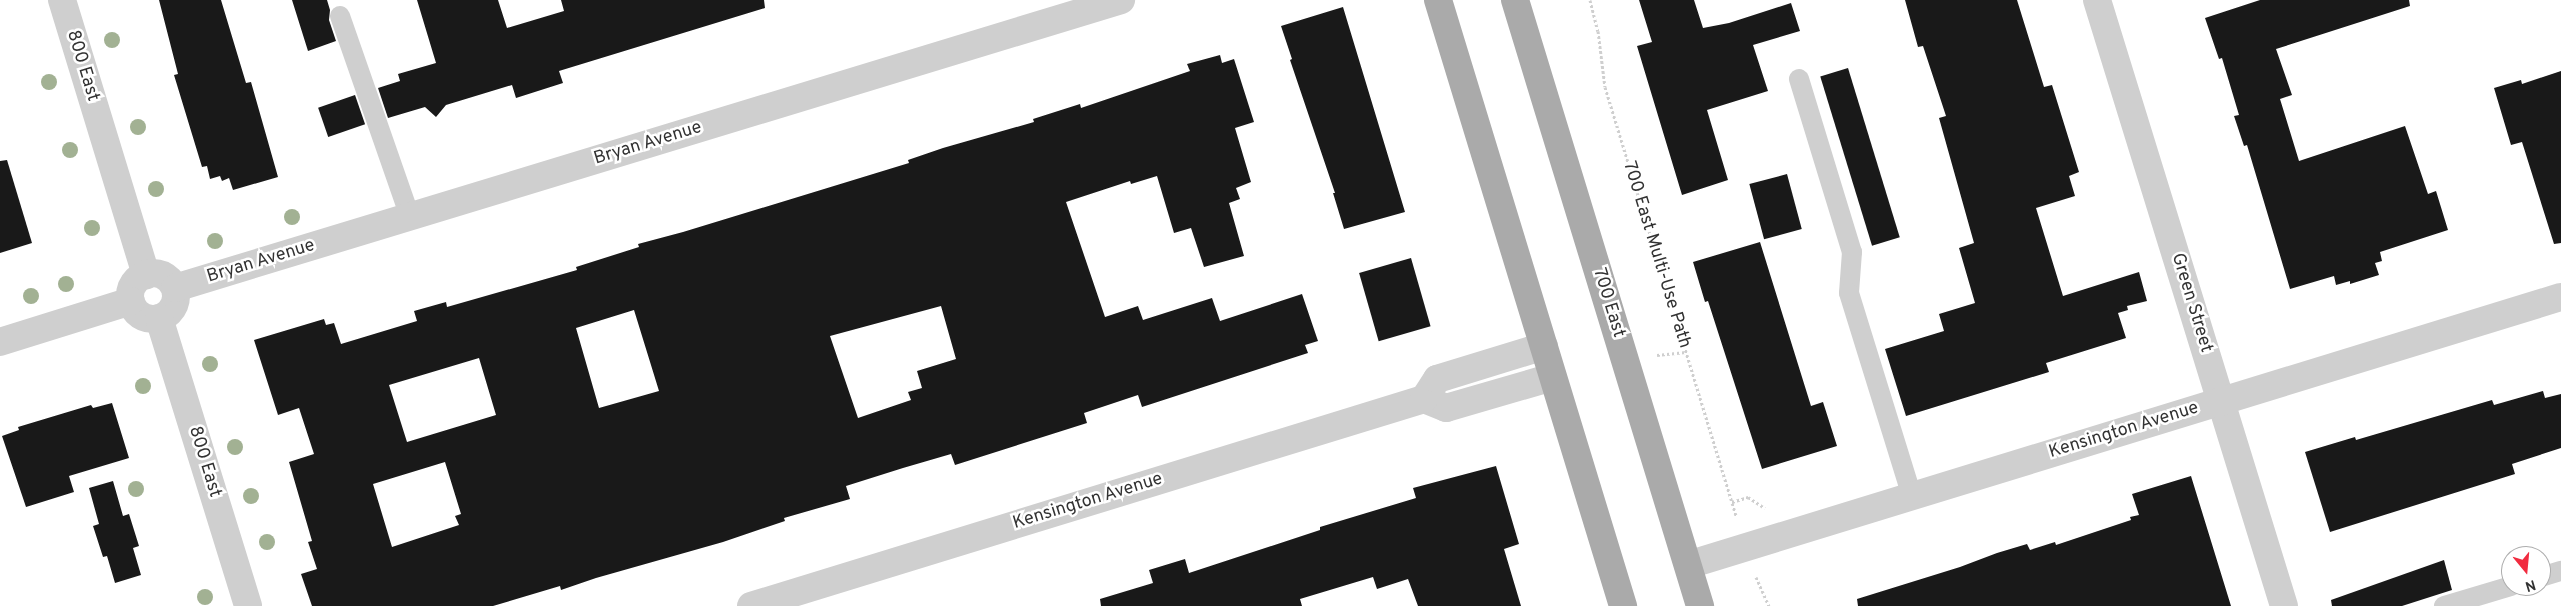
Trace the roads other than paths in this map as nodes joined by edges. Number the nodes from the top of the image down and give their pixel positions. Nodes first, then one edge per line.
1 (62, 0) edge
2 (1121, 0) edge
3 (1438, 0) edge
4 (1515, 0) edge
5 (2097, 0) edge
6 (340, 16) dead end
7 (1799, 79) dead end
8 (410, 217) junction
9 (146, 275) junction
10 (175, 288) junction
11 (2561, 297) edge
12 (131, 302) junction
13 (159, 318) junction
14 (0, 342) edge
15 (1544, 346) junction
16 (1553, 377) junction
17 (1424, 399) junction
18 (2221, 401) junction
19 (1912, 496) junction
20 (1688, 565) junction
21 (2501, 589) edge
22 (248, 606) edge
23 (752, 606) edge
24 (1623, 606) edge
25 (1700, 606) edge
26 (2284, 606) edge
27 (2444, 606) edge

1 - 9 street, 800 East
2 - 8 street, Bryan Avenue
3 - 15 main road
4 - 20 main road, 700 East
5 - 18 street, Green Street
6 - 8 lane
7 - 19 lane
8 - 10 street, Bryan Avenue
9 - 10 street
9 - 12 street
10 - 13 street
11 - 18 street, Kensington Avenue
12 - 13 street
12 - 14 street
13 - 22 street, 800 East
15 - 16 main road
15 - 17 street
16 - 17 street
16 - 24 main road
17 - 23 street, Kensington Avenue
18 - 19 street, Kensington Avenue
18 - 26 street, Green Street
19 - 20 street, Kensington Avenue
20 - 25 main road, 700 East
21 - 27 lane

